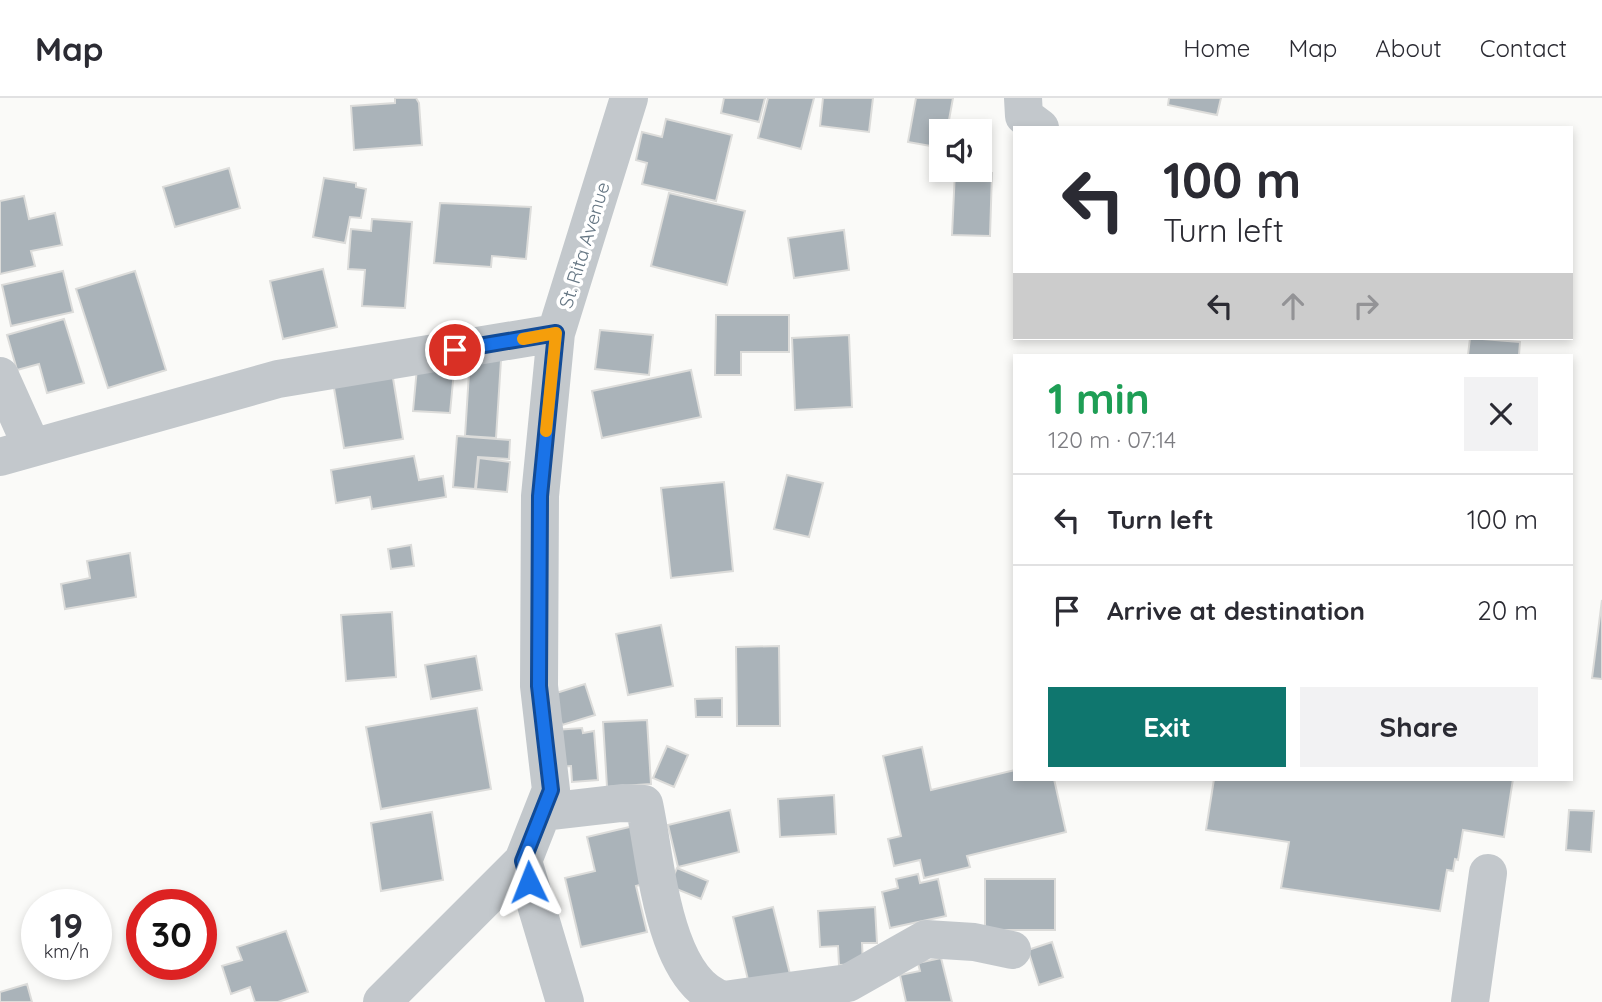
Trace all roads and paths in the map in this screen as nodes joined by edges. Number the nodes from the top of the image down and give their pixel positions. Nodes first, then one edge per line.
1 (629, 98) edge
2 (1023, 98) edge
3 (1037, 126) edge
4 (556, 333) junction
5 (0, 376) edge
6 (16, 451) edge
7 (544, 812) junction
8 (523, 861) junction
9 (1488, 873) dead end
10 (1012, 950) dead end
11 (382, 1002) edge
12 (565, 1002) edge
13 (1470, 1002) edge

1 - 4 street, St. Rita Avenue
2 - 3 street
4 - 6 street
4 - 7 street, St. Rita Avenue
5 - 6 street
7 - 8 street, St. Rita Avenue
7 - 10 street
8 - 11 street, St. Rita Avenue
8 - 12 street
9 - 13 street

